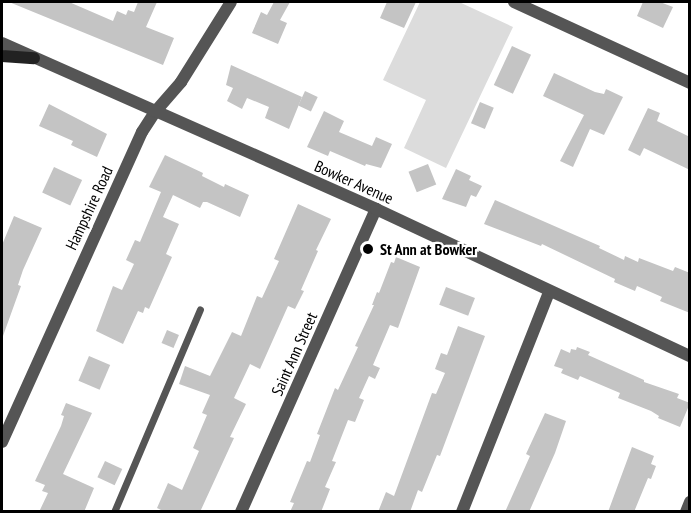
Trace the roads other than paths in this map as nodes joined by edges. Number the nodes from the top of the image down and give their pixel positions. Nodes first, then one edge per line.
1 (231, 2) edge
2 (514, 2) edge
3 (2, 43) edge
4 (2, 56) edge
5 (34, 58) junction
6 (690, 83) edge
7 (155, 112) junction
8 (376, 209) junction
9 (549, 292) junction
10 (200, 309) dead end
11 (690, 356) edge
12 (2, 442) edge
13 (690, 502) edge
14 (114, 512) edge
15 (241, 512) edge
16 (462, 512) edge
17 (686, 512) edge

1 - 7 street, Hampshire Road
2 - 6 street
3 - 5 street, Bowker Avenue
4 - 5 main road
5 - 7 street, Bowker Avenue
7 - 8 street, Bowker Avenue
7 - 12 street, Hampshire Road
8 - 9 street, Bowker Avenue
8 - 15 street, Saint Ann Street
9 - 11 street, Bowker Avenue
9 - 16 street
10 - 14 lane
13 - 17 street

